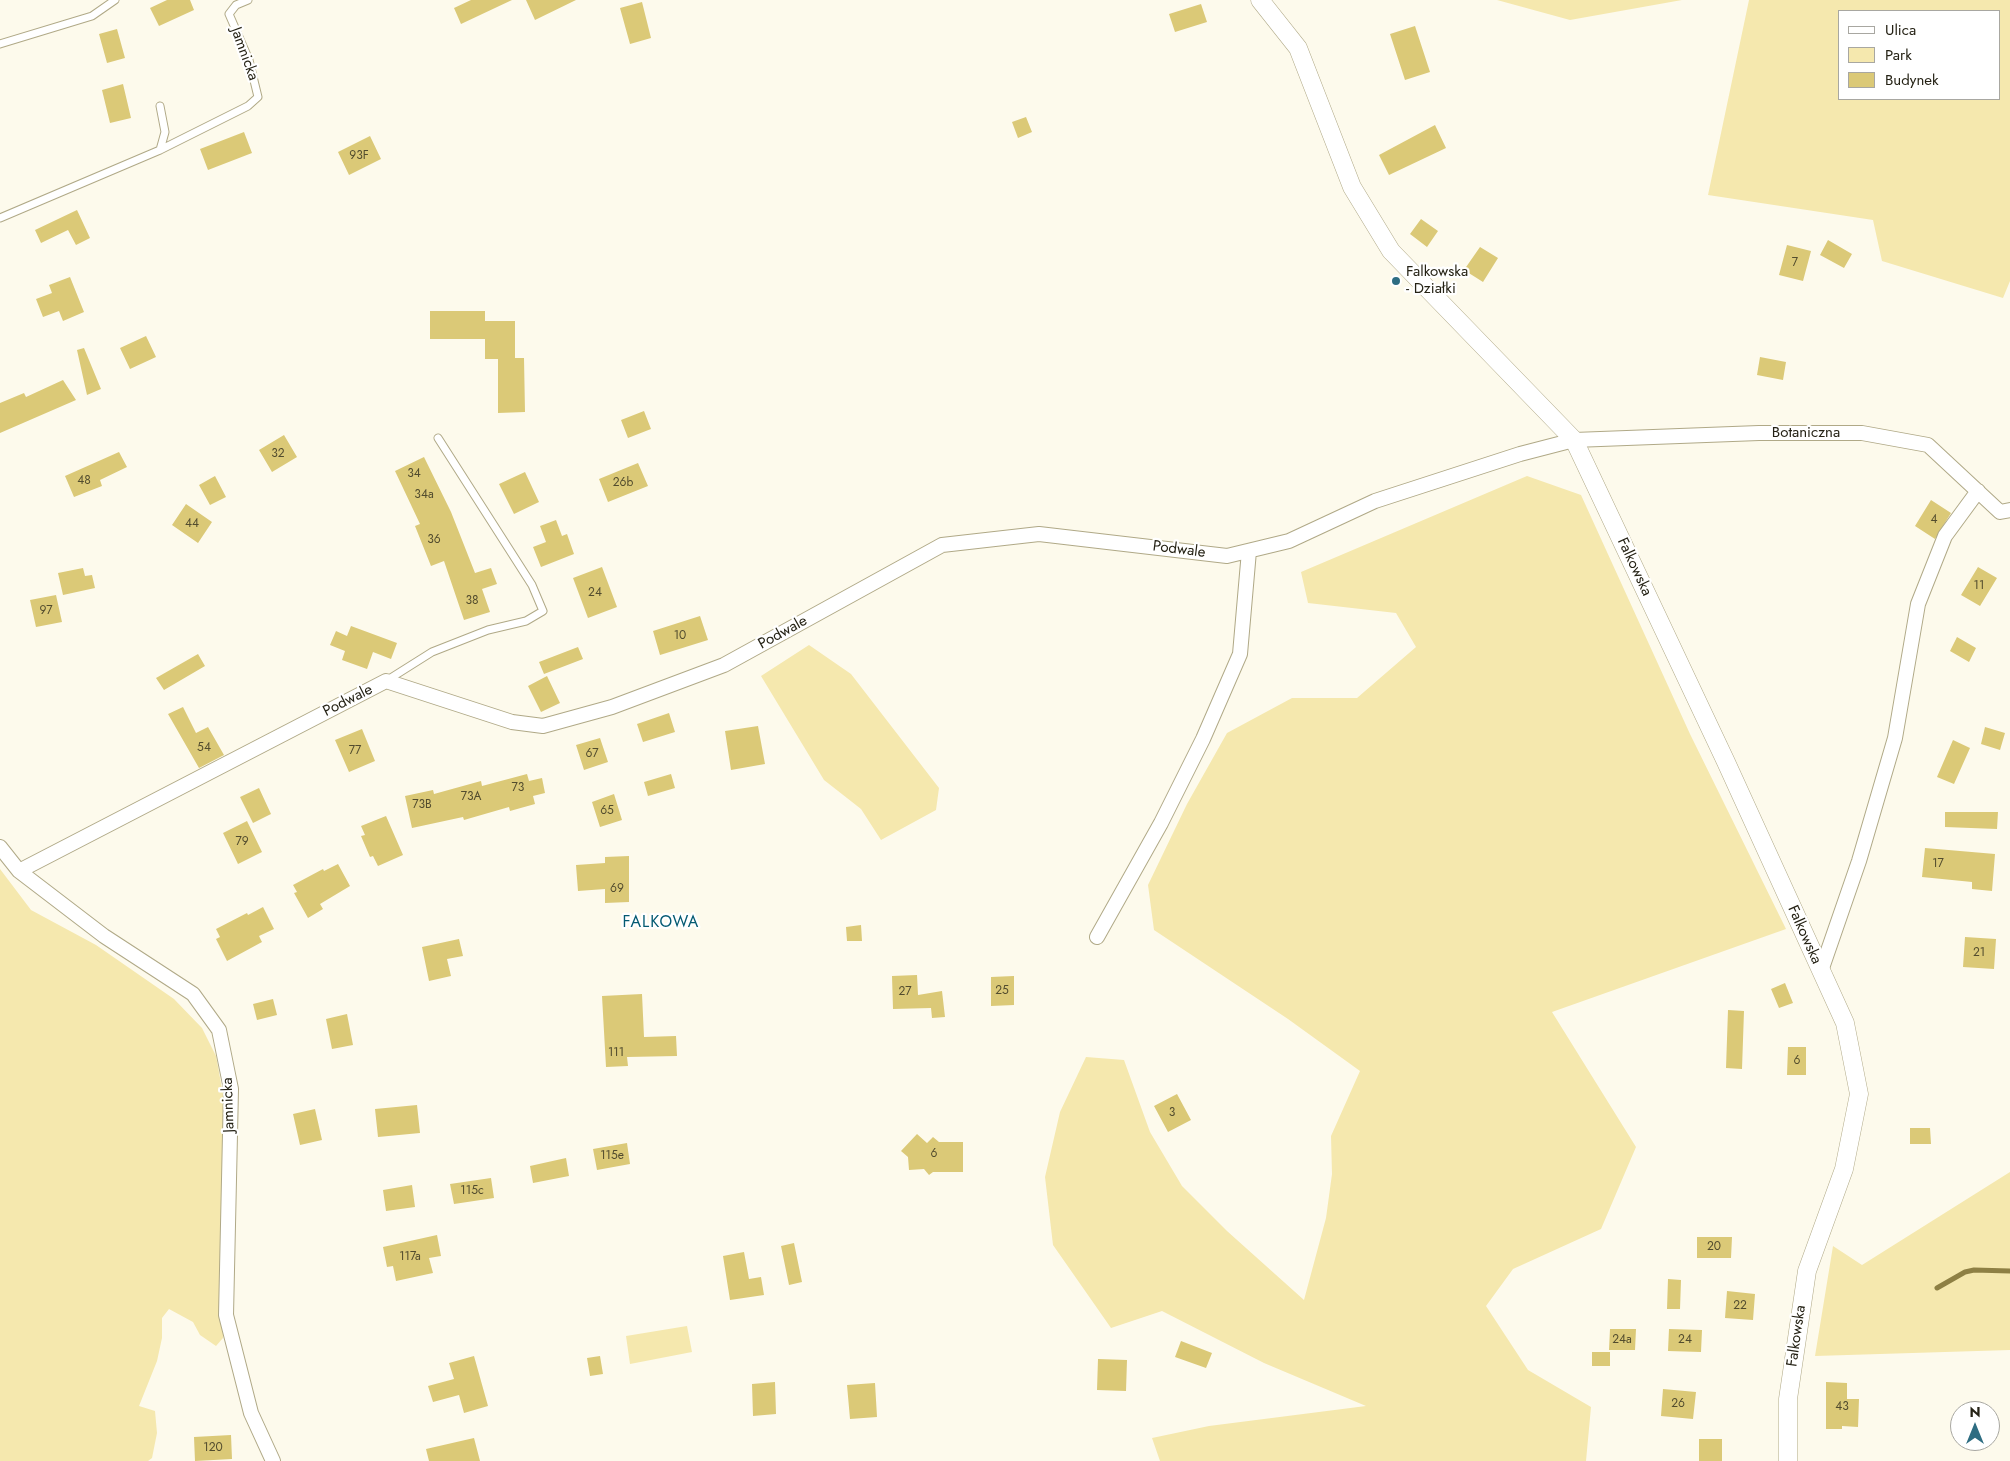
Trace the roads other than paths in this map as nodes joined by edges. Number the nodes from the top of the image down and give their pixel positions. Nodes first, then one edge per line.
1 (116, 0) edge
2 (248, 0) edge
3 (1260, 0) edge
4 (0, 44) edge
5 (160, 106) dead end
6 (160, 150) junction
7 (0, 218) edge
8 (438, 438) dead end
9 (1574, 440) junction
10 (1978, 491) junction
11 (2010, 510) edge
12 (1249, 551) junction
13 (386, 681) junction
14 (0, 847) edge
15 (19, 871) junction
16 (1097, 937) dead end
17 (1821, 971) junction
18 (273, 1461) edge
19 (1788, 1461) edge

1 - 4 lane
2 - 6 lane, Jamnicka
3 - 9 street, Falkowska
5 - 6 lane
6 - 7 lane, Jamnicka
8 - 13 lane
9 - 10 street, Botaniczna
9 - 12 street, Podwale
9 - 17 street, Falkowska
10 - 11 street, Botaniczna
10 - 17 street
12 - 13 street, Podwale
12 - 16 street
13 - 15 street, Podwale
14 - 15 street, Jamnicka
15 - 18 street, Jamnicka
17 - 19 street, Falkowska

